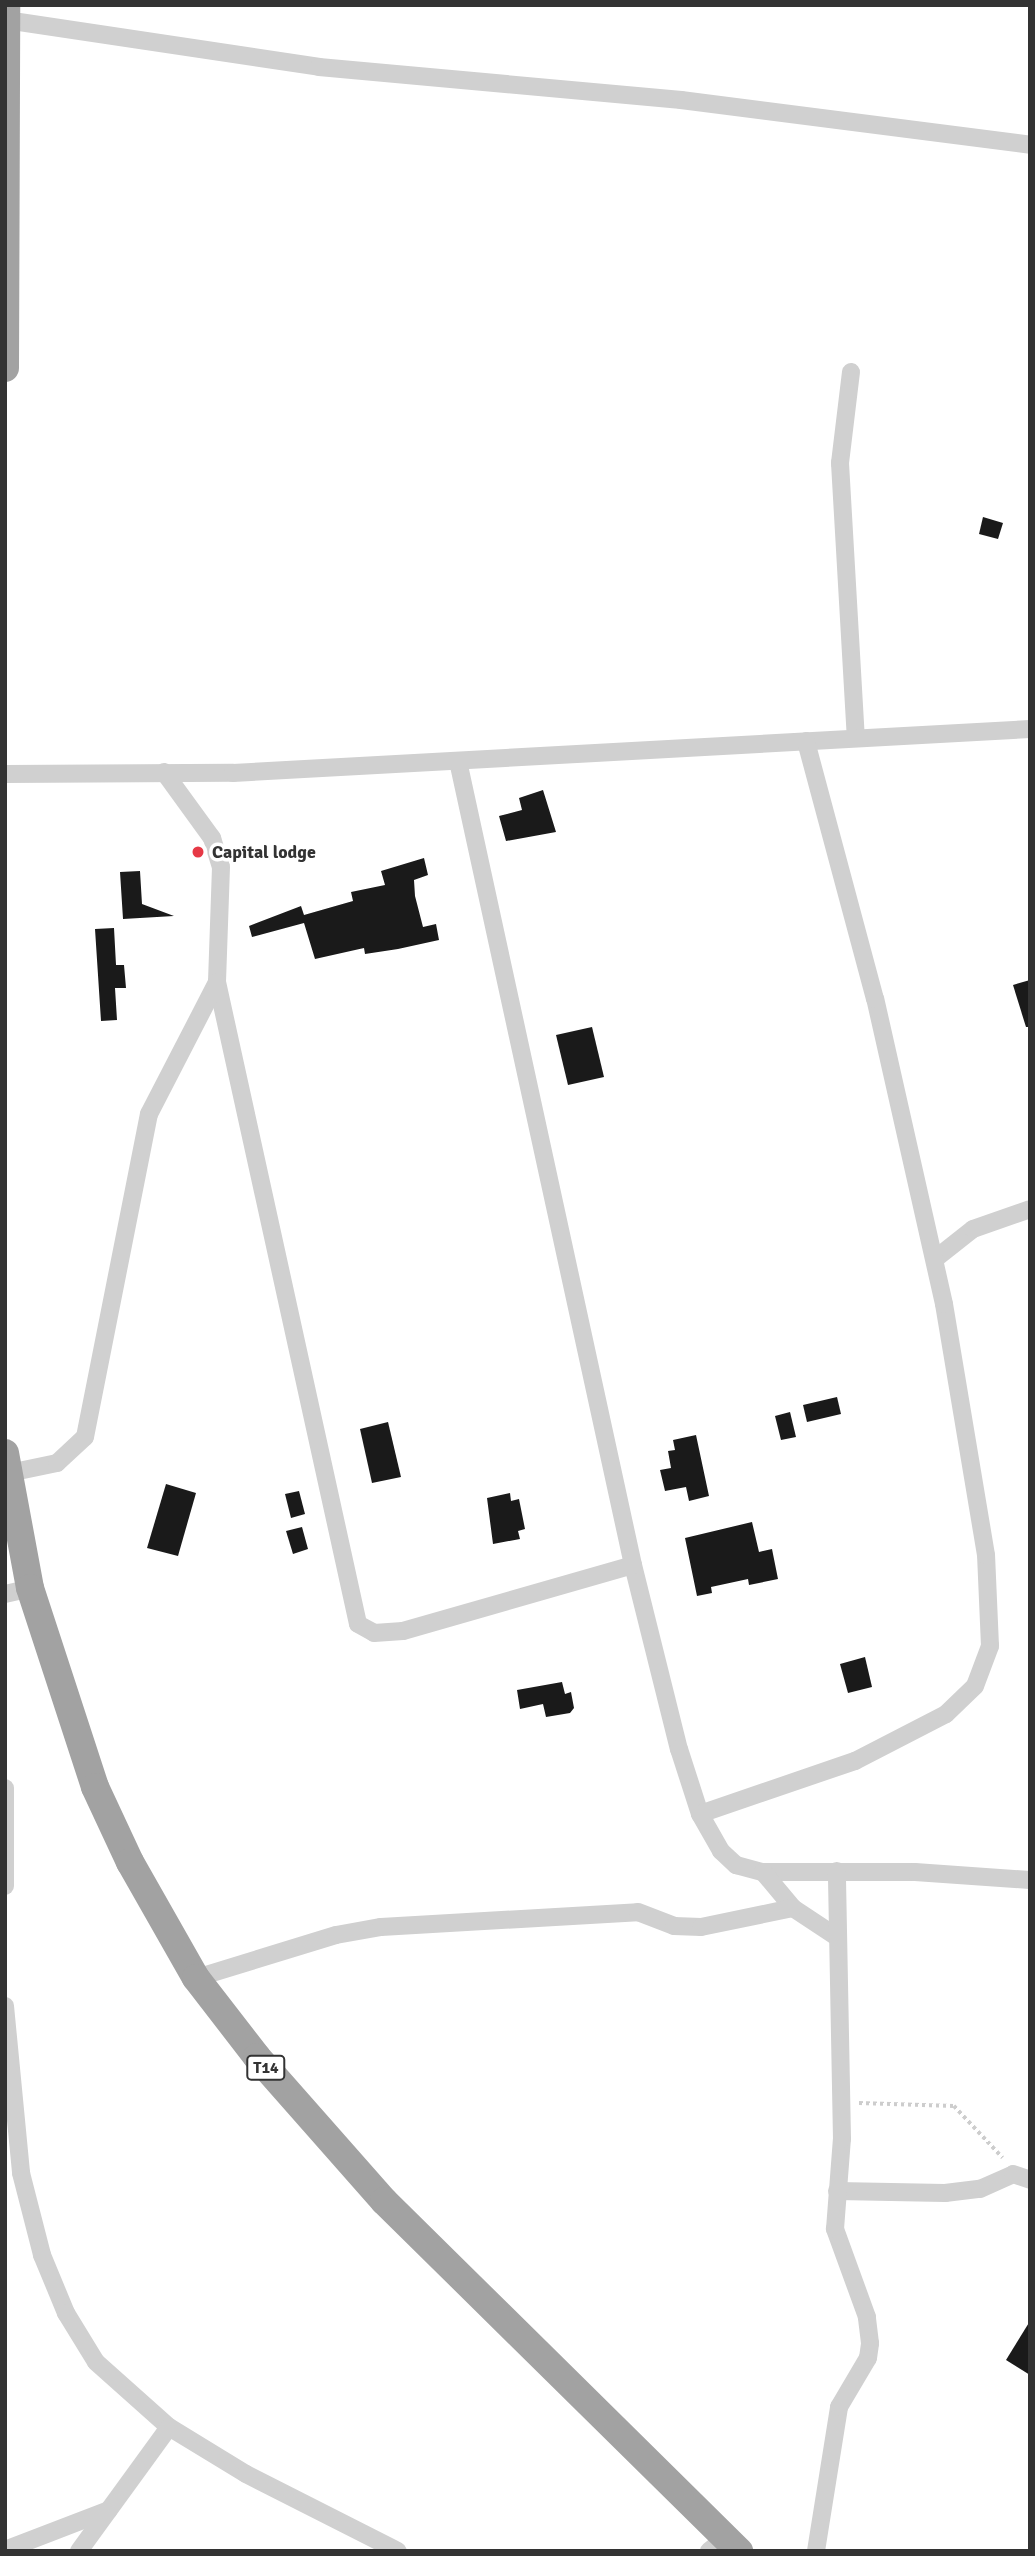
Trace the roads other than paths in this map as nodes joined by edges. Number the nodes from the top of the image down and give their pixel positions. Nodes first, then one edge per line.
1 (6, 5) edge
2 (6, 19) edge
3 (1030, 145) edge
4 (5, 368) edge
5 (851, 372) dead end
6 (1030, 729) edge
7 (856, 738) junction
8 (806, 741) junction
9 (458, 761) junction
10 (164, 772) junction
11 (5, 774) edge
12 (217, 982) junction
13 (1030, 1209) edge
14 (934, 1259) junction
15 (7, 1463) edge
16 (633, 1565) junction
17 (18, 1591) edge
18 (5, 1788) edge
19 (700, 1814) junction
20 (837, 1871) junction
21 (763, 1872) junction
22 (1030, 1880) edge
23 (5, 1886) edge
24 (793, 1908) junction
25 (837, 1937) junction
26 (196, 1978) junction
27 (5, 2006) edge
28 (1022, 2177) edge
29 (837, 2191) junction
30 (169, 2427) junction
31 (109, 2510) junction
32 (725, 2546) edge
33 (5, 2550) edge
34 (79, 2551) edge
35 (398, 2551) edge
36 (816, 2551) edge

1 - 2 highway
2 - 3 street
2 - 4 highway
5 - 7 street
6 - 7 street
7 - 8 street
8 - 9 street
8 - 14 street
9 - 10 street
9 - 16 street
10 - 11 street
10 - 12 street
12 - 15 street
12 - 16 street
13 - 14 street
14 - 19 street
15 - 17 highway, T14
16 - 19 street
17 - 26 highway, T14
18 - 23 street
19 - 21 street
20 - 21 street
20 - 22 street
20 - 25 street
21 - 24 street
24 - 25 street
24 - 26 street
25 - 29 street
26 - 32 highway, T14
27 - 30 street
28 - 29 street
29 - 36 street
30 - 31 street
30 - 35 street
31 - 33 street
31 - 34 street

